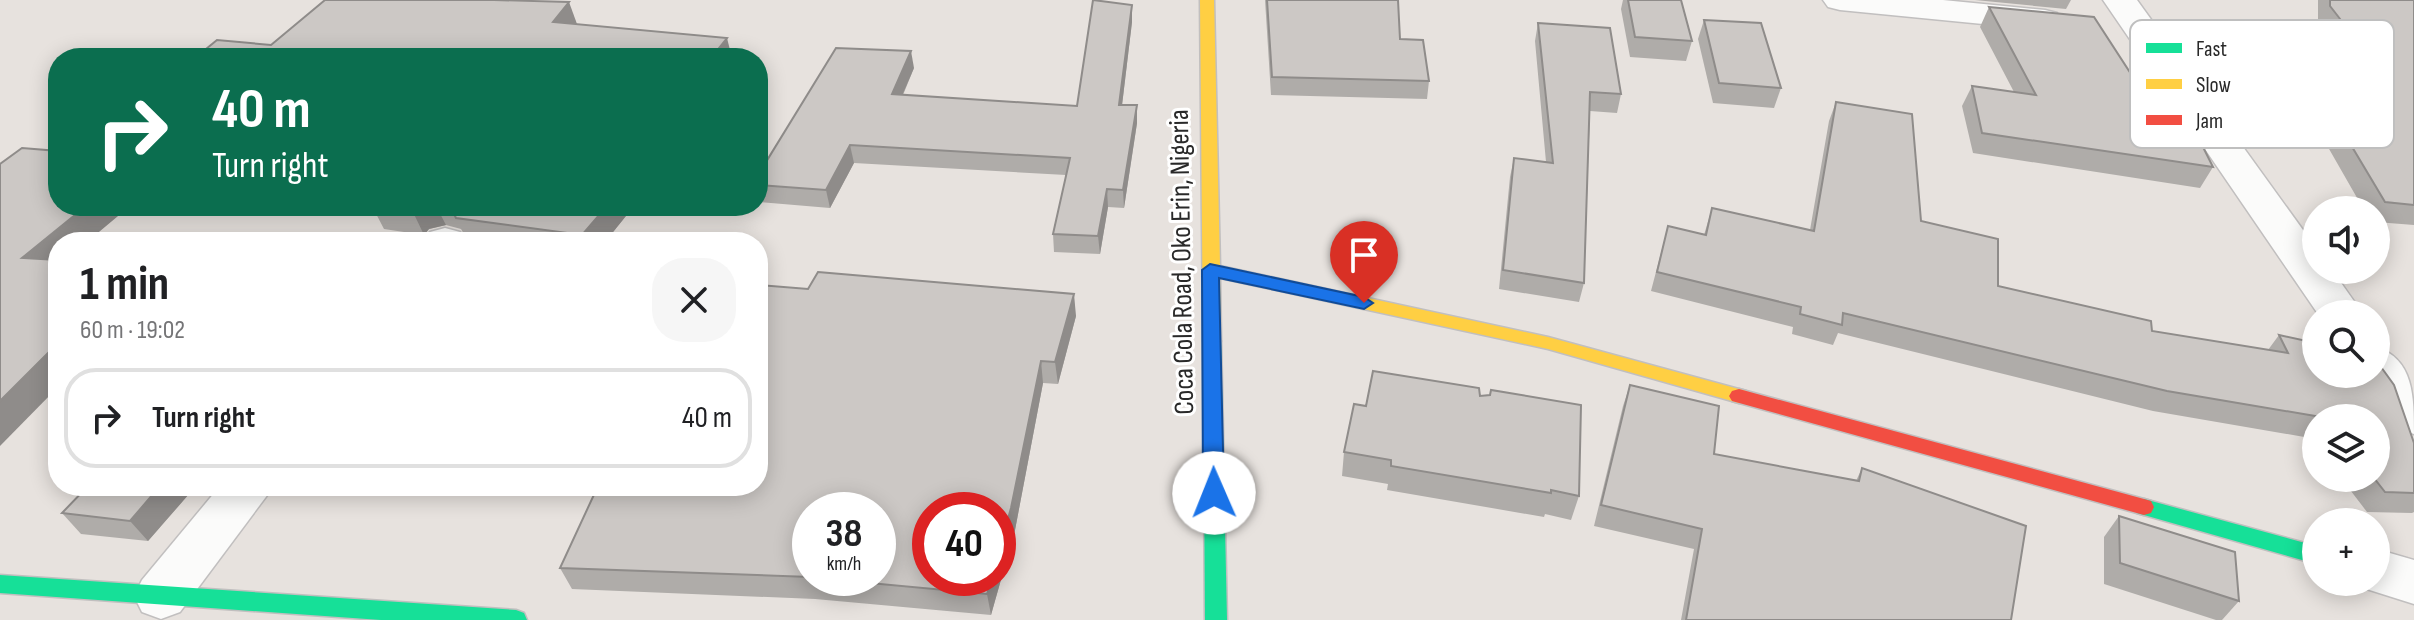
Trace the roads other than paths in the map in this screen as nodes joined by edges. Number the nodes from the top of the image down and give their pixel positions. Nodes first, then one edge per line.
1 (1207, 0) edge
2 (1840, 0) edge
3 (2109, 20) edge
4 (2130, 47) edge
5 (2210, 148) edge
6 (1210, 270) junction
7 (2330, 300) edge
8 (2390, 383) edge
9 (2414, 416) edge
10 (241, 496) edge
11 (2302, 551) edge
12 (2390, 575) edge
13 (2414, 582) edge
14 (0, 584) edge
15 (161, 596) junction
16 (516, 620) edge
17 (1216, 620) edge

1 - 6 street, Coca Cola Road, Oko Erin, Nigeria
2 - 3 street
3 - 4 street
5 - 7 street
6 - 11 street
6 - 17 street, Coca Cola Road, Oko Erin, Nigeria
8 - 9 street
10 - 15 street
12 - 13 street
14 - 15 street
15 - 16 street

